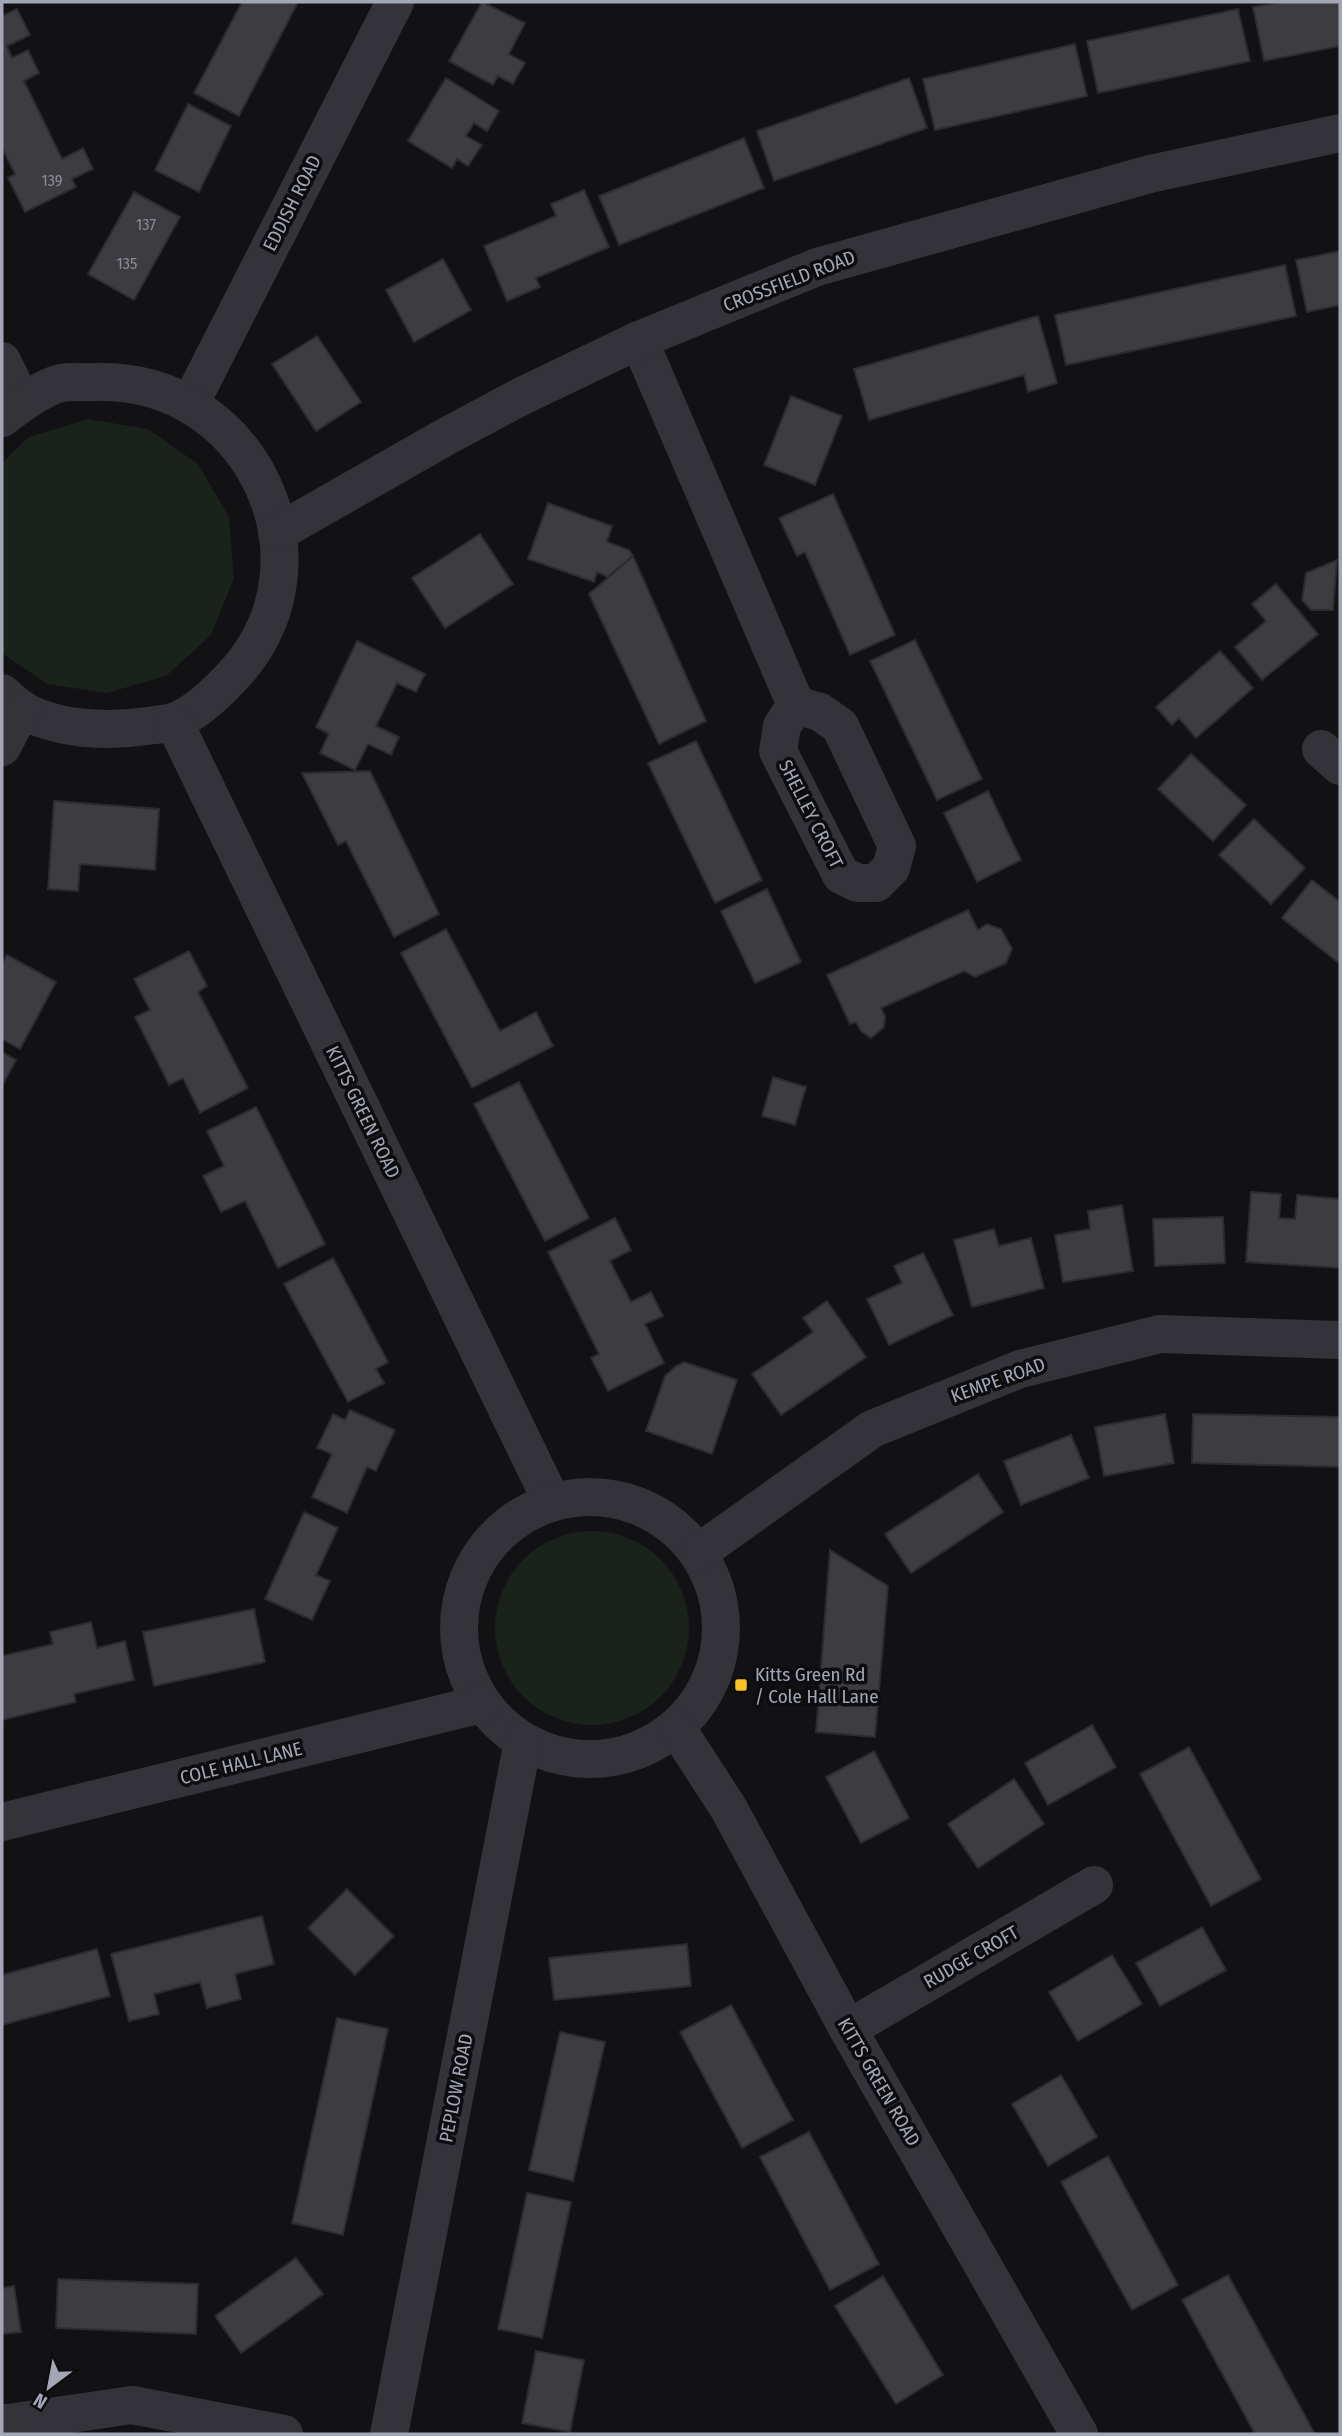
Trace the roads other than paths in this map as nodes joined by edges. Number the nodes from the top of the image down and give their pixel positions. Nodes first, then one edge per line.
1 (395, 2) edge
2 (1340, 133) edge
3 (639, 340) junction
4 (2, 361) edge
5 (190, 404) junction
6 (12, 410) edge
7 (278, 533) junction
8 (12, 701) edge
9 (796, 705) dead end
10 (173, 722) junction
11 (2, 747) edge
12 (1340, 1340) edge
13 (552, 1502) junction
14 (698, 1553) junction
15 (481, 1704) junction
16 (678, 1730) junction
17 (523, 1741) junction
18 (2, 1822) edge
19 (1094, 1885) dead end
20 (848, 2029) junction
21 (2, 2424) edge
22 (284, 2434) edge
23 (390, 2434) edge
24 (1079, 2434) edge

1 - 5 street, EDDISH ROAD
2 - 3 street, CROSSFIELD ROAD
3 - 7 street, CROSSFIELD ROAD
3 - 9 street
4 - 6 street
5 - 6 street
5 - 7 street
7 - 10 street
8 - 10 street
8 - 11 street
10 - 13 street, KITTS GREEN ROAD
12 - 14 street, KEMPE ROAD
13 - 14 street
13 - 15 street
14 - 16 street
15 - 17 street
15 - 18 street, COLE HALL LANE
16 - 17 street
16 - 20 street, KITTS GREEN ROAD
17 - 23 street, PEPLOW ROAD
19 - 20 street, RUDGE CROFT
20 - 24 street, KITTS GREEN ROAD
21 - 22 street

